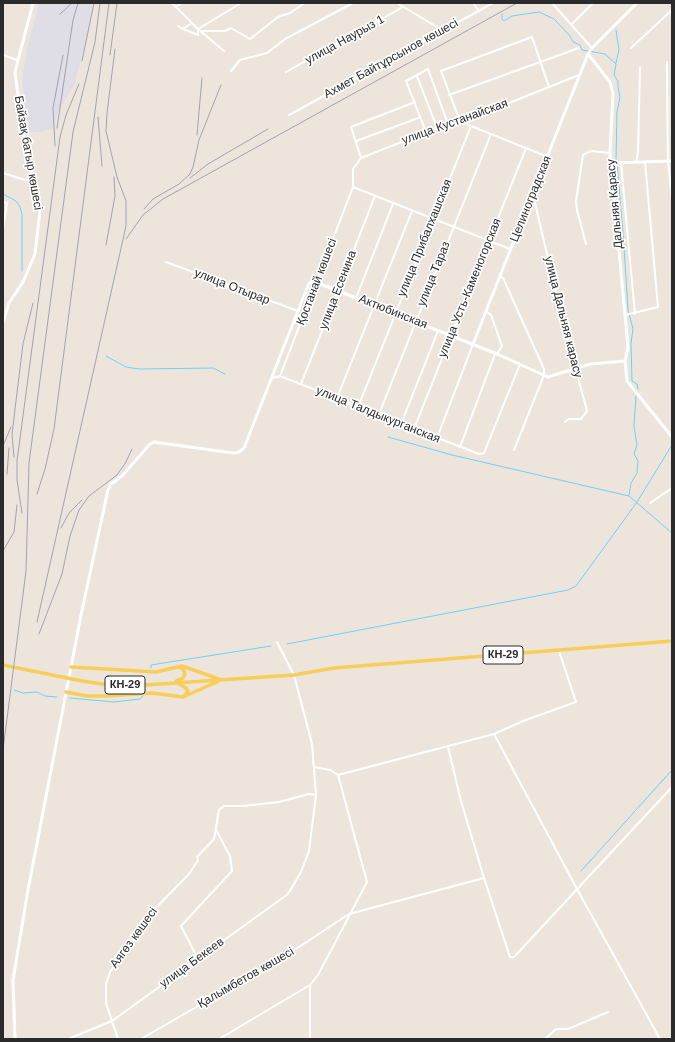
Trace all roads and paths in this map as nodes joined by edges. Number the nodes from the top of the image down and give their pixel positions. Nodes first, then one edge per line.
1 (34, 3) edge
2 (172, 3) edge
3 (182, 3) edge
4 (241, 3) edge
5 (305, 3) edge
6 (353, 3) edge
7 (397, 3) edge
8 (473, 3) edge
9 (493, 3) edge
10 (552, 3) edge
11 (593, 3) edge
12 (637, 3) edge
13 (176, 7) junction
14 (403, 7) junction
15 (672, 10) edge
16 (479, 11) junction
17 (192, 23) junction
18 (571, 25) junction
19 (178, 26) dead end
20 (183, 29) junction
21 (198, 29) junction
22 (442, 30) junction
23 (203, 31) junction
24 (578, 48) dead end
25 (592, 48) junction
26 (631, 48) dead end
27 (224, 51) dead end
28 (588, 54) junction
29 (3, 55) edge
30 (17, 60) junction
31 (540, 62) junction
32 (667, 62) dead end
33 (640, 68) dead end
34 (231, 71) dead end
35 (286, 72) dead end
36 (580, 75) junction
37 (417, 76) junction
38 (549, 87) junction
39 (450, 96) junction
40 (415, 102) junction
41 (289, 115) dead end
42 (421, 117) junction
43 (460, 121) junction
44 (448, 124) junction
45 (471, 126) junction
46 (437, 128) junction
47 (426, 132) junction
48 (491, 134) junction
49 (356, 141) junction
50 (526, 148) junction
51 (610, 153) junction
52 (548, 157) junction
53 (361, 158) junction
54 (636, 162) junction
55 (645, 162) junction
56 (670, 162) edge
57 (613, 163) junction
58 (620, 163) junction
59 (3, 173) edge
60 (32, 179) junction
61 (353, 187) junction
62 (375, 196) junction
63 (531, 198) junction
64 (672, 198) edge
65 (3, 202) edge
66 (393, 204) junction
67 (412, 211) junction
68 (433, 219) junction
69 (453, 227) junction
70 (3, 230) edge
71 (489, 241) junction
72 (586, 244) dead end
73 (510, 250) junction
74 (166, 262) dead end
75 (500, 276) junction
76 (317, 282) junction
77 (338, 290) junction
78 (356, 298) junction
79 (374, 305) junction
80 (299, 311) junction
81 (486, 311) junction
82 (395, 313) junction
83 (634, 314) junction
84 (625, 315) junction
85 (416, 321) junction
86 (3, 323) edge
87 (438, 330) junction
88 (451, 335) junction
89 (474, 344) junction
90 (496, 354) junction
91 (625, 361) junction
92 (520, 364) junction
93 (575, 368) junction
94 (544, 375) junction
95 (280, 376) junction
96 (273, 378) junction
97 (301, 384) junction
98 (337, 398) junction
99 (358, 407) junction
100 (379, 414) junction
101 (565, 422) dead end
102 (401, 424) junction
103 (414, 429) junction
104 (672, 437) edge
105 (437, 438) junction
106 (460, 447) junction
107 (514, 450) dead end
108 (672, 488) edge
109 (650, 503) dead end
110 (672, 641) edge
111 (277, 642) dead end
112 (558, 650) junction
113 (3, 664) edge
114 (71, 667) junction
115 (178, 667) junction
116 (294, 675) junction
117 (222, 679) junction
118 (172, 682) junction
119 (66, 692) junction
120 (183, 697) junction
121 (494, 734) junction
122 (448, 747) junction
123 (314, 767) junction
124 (338, 775) junction
125 (672, 787) edge
126 (316, 795) junction
127 (215, 829) junction
128 (484, 878) junction
129 (576, 889) junction
130 (349, 914) junction
131 (198, 959) junction
132 (310, 985) junction
133 (608, 1012) dead end
134 (112, 1021) junction
135 (15, 1039) edge
136 (68, 1039) edge
137 (118, 1039) edge
138 (141, 1039) edge
139 (219, 1039) edge
140 (310, 1039) edge
141 (545, 1039) edge
142 (660, 1039) edge

1 - 30 street, Байзақ батыр көшесі
2 - 13 street
3 - 13 street
4 - 21 street
5 - 23 street
6 - 34 street
7 - 14 street
8 - 16 street
9 - 16 street, Ахмет Байтұрсынов көшесі
10 - 18 street
11 - 18 street
12 - 25 street
13 - 17 street
14 - 22 street
14 - 35 street, улица Наурыз 1
15 - 26 street
16 - 22 street, Ахмет Байтұрсынов көшесі
17 - 20 street
17 - 21 street
18 - 25 street
19 - 20 street
20 - 21 street
21 - 23 street
22 - 41 street, Ахмет Байтұрсынов көшесі
23 - 27 street
24 - 31 street
25 - 28 street, Целиноградская
28 - 36 street, Целиноградская
28 - 51 street, Дальняя Карасу
29 - 30 street
30 - 60 street, Байзақ батыр көшесі
31 - 38 street
31 - 39 street
31 - 39 street
32 - 56 street
33 - 54 street
36 - 38 street, улица Кустанайская
36 - 52 street, Целиноградская
37 - 40 street
37 - 44 street
37 - 46 street
38 - 43 street, улица Кустанайская
39 - 43 street
40 - 42 street
40 - 49 street
42 - 47 street
42 - 49 street
43 - 44 street, улица Кустанайская
43 - 45 street
44 - 46 street, улица Кустанайская
45 - 48 street
45 - 68 street, улица Прибалхашская
46 - 47 street, улица Кустанайская
47 - 53 street, улица Кустанайская
48 - 50 street
48 - 69 street, улица Тараз
49 - 53 street
50 - 52 street
50 - 71 street, улица Усть-Каменогорская
51 - 57 street, Дальняя Карасу
51 - 72 street
52 - 63 street, Целиноградская
53 - 61 street
54 - 55 street
54 - 58 street
55 - 56 street
55 - 83 street
56 - 64 street
57 - 58 street
57 - 84 street, Дальняя Карасу
58 - 83 street
59 - 60 street
60 - 86 street, Байзақ батыр көшесі
61 - 62 street
61 - 76 street, Қостанай көшесі
62 - 66 street
62 - 77 street, улица Есенина
63 - 73 street, Целиноградская
63 - 93 street, улица Дальняя карасу
65 - 70 street
66 - 67 street
66 - 78 street, улица Есенина
67 - 68 street
67 - 79 street
68 - 69 street
68 - 82 street, улица Прибалхашская
69 - 71 street
69 - 85 street, улица Тараз
71 - 73 street
71 - 88 street, улица Усть-Каменогорская
73 - 75 street, Целиноградская
74 - 80 street, улица Отырар
75 - 81 street, Целиноградская
75 - 94 street
76 - 77 street, Актюбинская
76 - 80 street, Актюбинская
76 - 95 street, Қостанай көшесі
77 - 78 street, Актюбинская
77 - 97 street, улица Есенина
78 - 79 street, Актюбинская
79 - 82 street, Актюбинская
79 - 98 street
80 - 96 street
81 - 89 street, Целиноградская
81 - 90 street
82 - 85 street, Актюбинская
82 - 99 street, улица Прибалхашская
83 - 84 street
84 - 91 street, Дальняя Карасу
85 - 87 street, Актюбинская
85 - 100 street, улица Тараз
87 - 88 street, Актюбинская
87 - 102 street
88 - 89 street, Актюбинская
88 - 103 street, улица Усть-Каменогорская
89 - 90 street, Актюбинская
89 - 105 street
90 - 92 street, Актюбинская
90 - 106 street
91 - 93 street
91 - 104 street, Дальняя Карасу
92 - 94 street, Актюбинская
92 - 106 street, улица Талдыкурганская
93 - 94 street
93 - 101 street, улица Дальняя карасу
94 - 107 street
95 - 96 street
95 - 97 street, улица Талдыкурганская
96 - 114 street
97 - 98 street, улица Талдыкурганская
98 - 99 street, улица Талдыкурганская
99 - 100 street, улица Талдыкурганская
100 - 102 street, улица Талдыкурганская
102 - 103 street, улица Талдыкурганская
103 - 105 street, улица Талдыкурганская
105 - 106 street, улица Талдыкурганская
108 - 109 street
110 - 112 main road, КН-29
111 - 116 street
112 - 116 main road, КН-29
112 - 121 street
113 - 118 main road, КН-29
114 - 115 main road
114 - 119 street
115 - 117 main road
115 - 118 main road
116 - 117 main road, КН-29
116 - 123 street
117 - 118 main road, КН-29
117 - 120 main road
118 - 120 main road
119 - 120 main road
119 - 135 street
121 - 122 street
121 - 129 street
122 - 124 street
122 - 128 street
123 - 124 street
123 - 126 street
124 - 130 street
125 - 129 street
126 - 127 street, Аягөз көшесі
126 - 131 street, улица Бекеев
127 - 131 street
127 - 134 street, Аягөз көшесі
128 - 129 street
128 - 130 street
129 - 142 street
130 - 132 street
130 - 138 street, Қалымбетов көшесі
131 - 134 street, улица Бекеев
132 - 139 street
132 - 140 street
133 - 141 street
134 - 136 street
134 - 137 street

